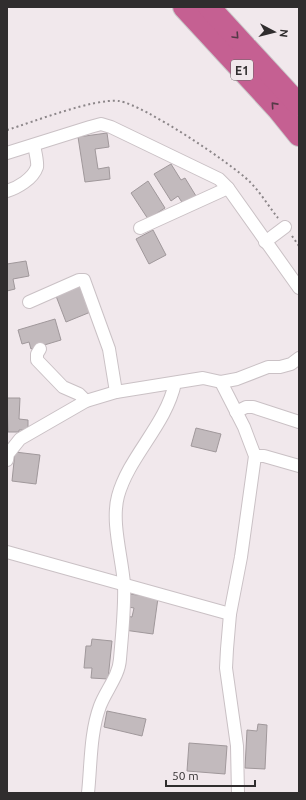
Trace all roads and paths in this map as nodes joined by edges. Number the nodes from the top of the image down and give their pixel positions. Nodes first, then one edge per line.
1 (184, 7) edge
2 (209, 7) edge
3 (299, 105) edge
4 (299, 135) edge
5 (34, 145) junction
6 (7, 154) edge
7 (228, 188) junction
8 (7, 191) edge
9 (284, 227) dead end
10 (140, 228) dead end
11 (265, 242) junction
12 (299, 288) edge
13 (29, 302) dead end
14 (40, 349) dead end
15 (299, 358) edge
16 (221, 382) junction
17 (175, 383) junction
18 (116, 392) junction
19 (86, 402) junction
20 (236, 412) junction
21 (299, 422) edge
22 (7, 456) edge
23 (255, 456) junction
24 (299, 466) edge
25 (7, 552) edge
26 (124, 584) junction
27 (230, 614) junction
28 (88, 793) edge
29 (238, 793) edge

4 -> 1 highway, E1
2 -> 3 highway, E1
5 - 6 street
5 - 7 street
5 - 8 street
7 - 10 street
7 - 11 street
9 - 11 street
11 - 12 street
13 - 18 street
14 - 19 street
15 - 16 street
16 - 17 street
16 - 20 street
17 - 18 street
17 - 26 street
18 - 19 street
19 - 22 street
20 - 21 street
20 - 23 street
23 - 24 street
23 - 27 street
25 - 26 street
26 - 27 street
26 - 28 street
27 - 29 street

